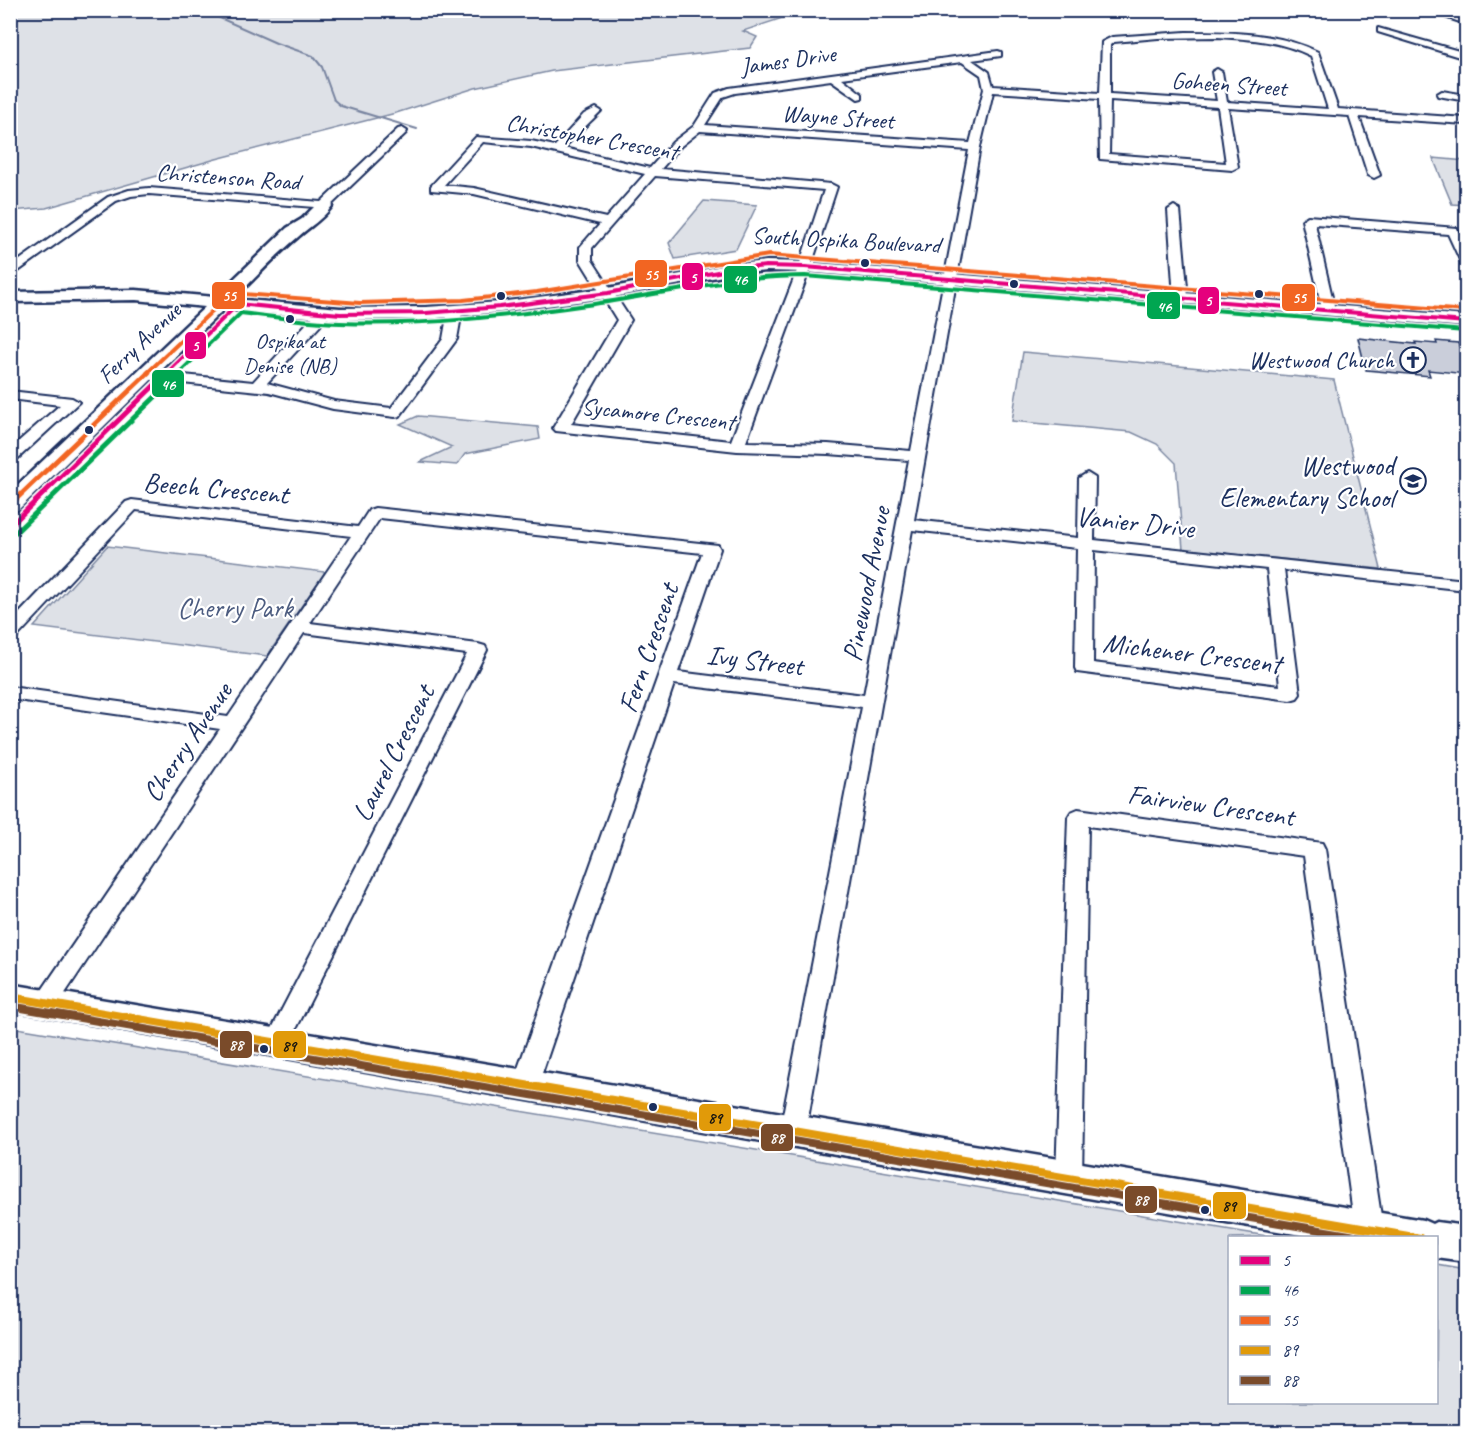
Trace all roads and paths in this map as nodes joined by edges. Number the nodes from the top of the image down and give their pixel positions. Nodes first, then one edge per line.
1 (1451, 10) edge
2 (1467, 21) edge
3 (1381, 30) dead end
4 (998, 54) dead end
5 (1467, 56) edge
6 (963, 59) junction
7 (1217, 72) dead end
8 (833, 76) junction
9 (989, 89) junction
10 (1442, 94) dead end
11 (858, 96) dead end
12 (1104, 97) junction
13 (1467, 98) edge
14 (1222, 105) junction
15 (596, 111) dead end
16 (1334, 112) junction
17 (1353, 113) junction
18 (1467, 121) edge
19 (698, 128) junction
20 (402, 131) dead end
21 (975, 147) junction
22 (557, 150) junction
23 (652, 172) junction
24 (1374, 175) dead end
25 (324, 206) junction
26 (1174, 210) dead end
27 (609, 222) junction
28 (1467, 260) edge
29 (807, 262) junction
30 (10, 273) edge
31 (952, 273) junction
32 (605, 288) junction
33 (10, 289) edge
34 (1181, 293) junction
35 (10, 297) edge
36 (234, 298) junction
37 (1327, 305) junction
38 (455, 311) junction
39 (1467, 311) edge
40 (324, 313) junction
41 (1467, 322) edge
42 (153, 376) junction
43 (256, 387) junction
44 (10, 395) edge
45 (737, 446) junction
46 (918, 456) junction
47 (10, 458) edge
48 (1086, 478) dead end
49 (10, 505) edge
50 (375, 513) joint
51 (904, 524) junction
52 (10, 526) edge
53 (362, 532) junction
54 (1084, 544) junction
55 (1275, 565) junction
56 (1467, 585) edge
57 (299, 627) junction
58 (10, 634) edge
59 (668, 677) junction
60 (10, 693) edge
61 (872, 702) junction
62 (233, 724) junction
63 (10, 997) edge
64 (45, 1003) junction
65 (277, 1042) junction
66 (525, 1085) junction
67 (793, 1130) junction
68 (1069, 1178) junction
69 (1369, 1229) junction
70 (1411, 1236) edge
71 (1438, 1240) edge
72 (1467, 1244) edge

1 - 2 street
3 - 5 street
4 - 6 street, James Drive
6 - 8 street, James Drive
6 - 9 street
7 - 14 street
8 - 11 street
8 - 19 street, James Drive
9 - 12 street, Goheen Street
9 - 21 street, Pinewood Avenue
10 - 13 street
12 - 14 street, Goheen Street
12 - 14 street
12 - 16 street
14 - 16 street, Goheen Street
15 - 22 street
16 - 17 street, Goheen Street
17 - 18 street, Goheen Street
17 - 24 street
19 - 21 street, Wayne Street
19 - 23 street, James Drive
20 - 25 street, Ferry Avenue
21 - 31 street, Pinewood Avenue
22 - 23 street, Christopher Crescent
22 - 27 street, Christopher Crescent
23 - 27 street, James Drive
23 - 29 street, Christopher Crescent
25 - 30 street, Christenson Road
25 - 36 main road, Ferry Avenue
26 - 34 street
27 - 32 street, James Drive
28 - 37 street
29 - 31 main road, South Ospika Boulevard
29 - 32 main road, South Ospika Boulevard
29 - 45 street
31 - 34 main road, South Ospika Boulevard
31 - 46 street, Pinewood Avenue
32 - 36 main road, South Ospika Boulevard
32 - 38 main road, South Ospika Boulevard
32 - 45 street, Sycamore Crescent
33 - 36 main road, South Ospika Boulevard
34 - 37 main road, South Ospika Boulevard
35 - 36 main road, South Ospika Boulevard
36 - 40 main road, South Ospika Boulevard
36 - 42 main road, Ferry Avenue
37 - 39 main road, South Ospika Boulevard
37 - 41 main road, South Ospika Boulevard
38 - 40 main road, South Ospika Boulevard
38 - 43 street
40 - 43 street
42 - 43 street
42 - 49 main road, Ferry Avenue
42 - 52 main road, Ferry Avenue
44 - 47 street
45 - 46 street, Sycamore Crescent
46 - 51 street, Pinewood Avenue
48 - 54 street
50 - 53 street, Cherry Avenue
50 - 59 street, Fern Crescent
51 - 54 street, Vanier Drive
51 - 61 street, Pinewood Avenue
53 - 57 street, Cherry Avenue
53 - 58 street, Beech Crescent
54 - 55 street, Vanier Drive
54 - 55 street, Michener Crescent
55 - 56 street, Vanier Drive
57 - 62 street, Cherry Avenue
57 - 65 street, Laurel Crescent
59 - 61 street, Ivy Street
59 - 66 street, Fern Crescent
60 - 62 street
61 - 67 street, Pinewood Avenue
62 - 64 street, Cherry Avenue
63 - 64 main road
64 - 65 main road
65 - 66 main road
66 - 67 main road
67 - 68 main road
68 - 69 main road
68 - 69 street, Fairview Crescent
69 - 70 main road
71 - 72 main road

